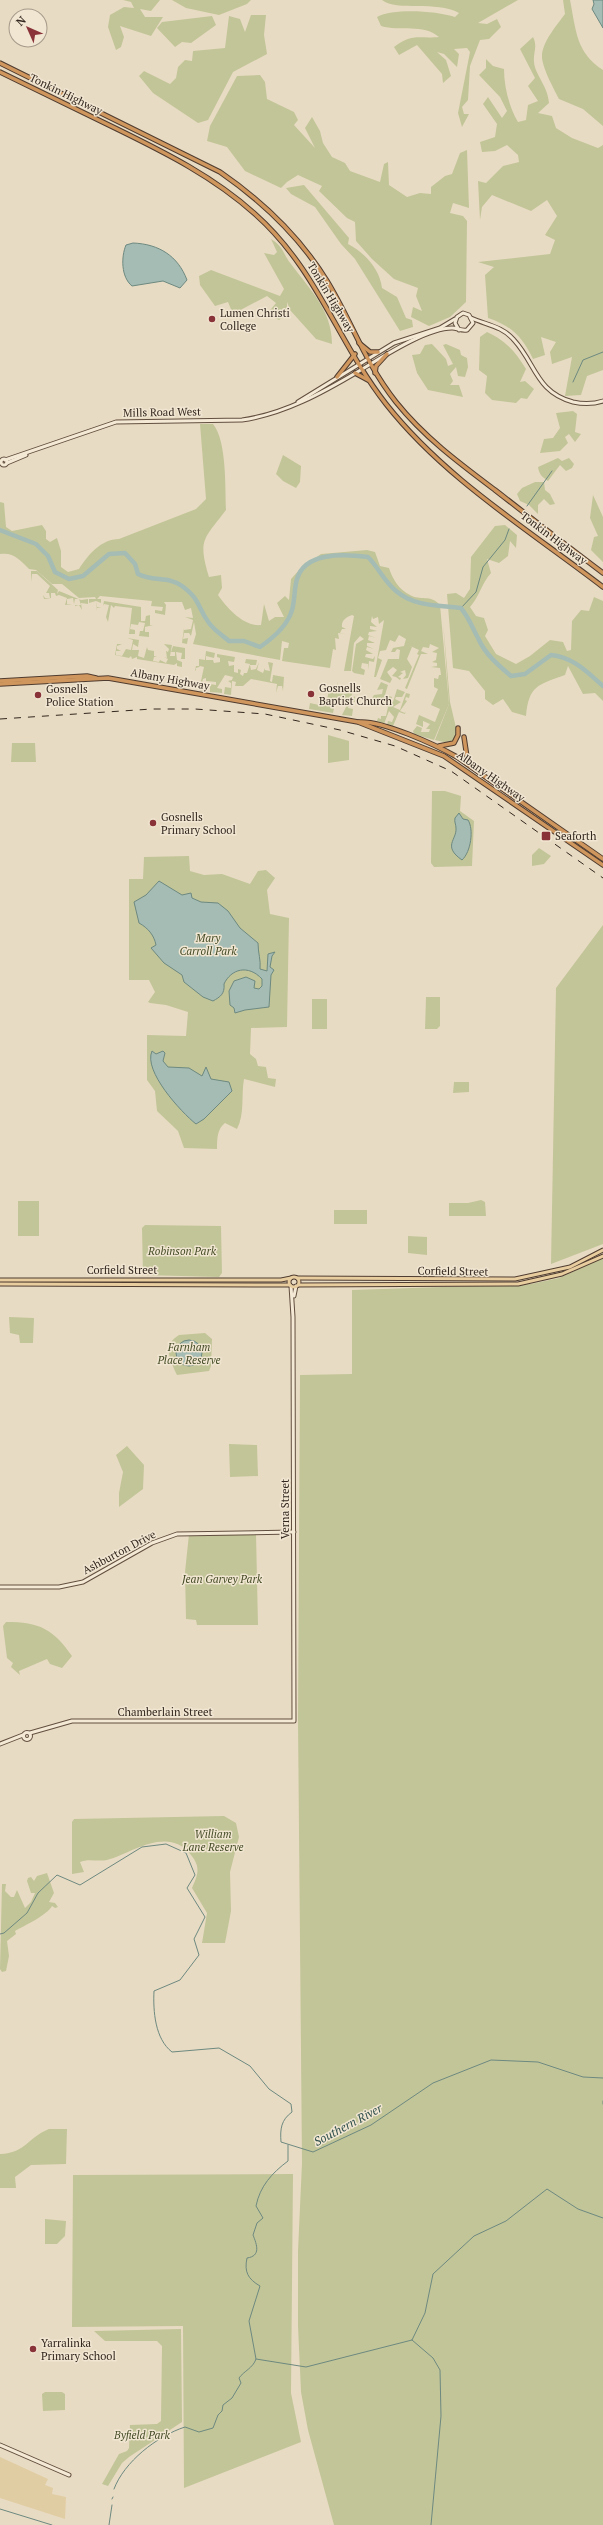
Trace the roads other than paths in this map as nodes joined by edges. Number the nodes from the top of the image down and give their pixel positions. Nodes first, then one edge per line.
1 (0, 63) edge
2 (0, 72) edge
3 (457, 317) junction
4 (472, 318) junction
5 (479, 321) junction
6 (472, 326) junction
7 (459, 330) junction
8 (357, 341) junction
9 (378, 352) junction
10 (355, 354) junction
11 (387, 354) junction
12 (366, 359) junction
13 (360, 363) junction
14 (370, 364) junction
15 (363, 369) junction
16 (356, 373) junction
17 (376, 374) junction
18 (337, 377) junction
19 (374, 387) junction
20 (603, 401) edge
21 (297, 403) junction
22 (6, 461) junction
23 (1, 463) edge
24 (603, 573) edge
25 (603, 587) edge
26 (0, 682) edge
27 (358, 722) junction
28 (458, 728) dead end
29 (464, 737) dead end
30 (434, 745) junction
31 (468, 764) junction
32 (603, 858) edge
33 (603, 865) edge
34 (603, 1250) edge
35 (603, 1256) edge
36 (291, 1278) junction
37 (297, 1278) junction
38 (340, 1279) junction
39 (0, 1280) edge
40 (471, 1280) junction
41 (0, 1284) edge
42 (355, 1284) junction
43 (291, 1285) junction
44 (297, 1285) junction
45 (482, 1285) junction
46 (293, 1298) junction
47 (294, 1532) junction
48 (0, 1587) edge
49 (294, 1721) joint
50 (30, 1735) junction
51 (23, 1737) junction
52 (0, 1744) edge
53 (0, 2444) edge
54 (69, 2475) dead end

1 - 8 highway, Tonkin Highway
2 - 10 highway, Tonkin Highway
3 - 4 main road
3 - 7 main road
3 - 9 main road, Mills Road West
4 - 5 main road
4 - 6 main road
5 - 6 main road
5 - 20 main road
6 - 7 main road
7 - 11 main road, Mills Road West
8 - 9 highway
8 - 12 highway, Tonkin Highway
9 - 12 main road, Mills Road West
10 - 13 highway, Tonkin Highway
10 - 18 highway
11 - 14 main road, Mills Road West
11 - 17 highway
12 - 13 main road, Mills Road West
12 - 14 highway, Tonkin Highway
13 - 15 highway, Tonkin Highway
13 - 18 main road, Mills Road West
14 - 15 main road, Mills Road West
14 - 17 highway, Tonkin Highway
15 - 16 main road, Mills Road West
15 - 19 highway, Tonkin Highway
16 - 19 highway
16 - 21 main road, Mills Road West
17 - 24 highway, Tonkin Highway
18 - 21 main road, Mills Road West
19 - 25 highway, Tonkin Highway
21 - 22 main road, Mills Road West
22 - 23 main road
22 - 23 main road
26 - 27 highway, Albany Highway
27 - 30 highway, Albany Highway
27 - 33 highway, Albany Highway
28 - 30 highway
29 - 31 highway
30 - 31 highway, Albany Highway
31 - 32 highway, Albany Highway
34 - 40 main road, Corfield Street
35 - 45 main road, Corfield Street
36 - 37 main road, Corfield Street
36 - 39 main road, Corfield Street
36 - 43 main road
37 - 38 main road, Corfield Street
37 - 44 main road
38 - 40 main road, Corfield Street
38 - 42 main road
40 - 45 main road
41 - 43 main road, Corfield Street
42 - 44 main road, Corfield Street
42 - 45 main road, Corfield Street
43 - 44 main road, Corfield Street
43 - 46 main road, Verna Street
44 - 46 main road, Verna Street
46 - 47 main road, Verna Street
47 - 48 main road, Ashburton Drive
47 - 49 main road, Verna Street
49 - 50 main road, Chamberlain Street
50 - 51 main road, Chamberlain Street
50 - 51 main road, Chamberlain Street
51 - 52 main road, Chamberlain Street
53 - 54 main road

